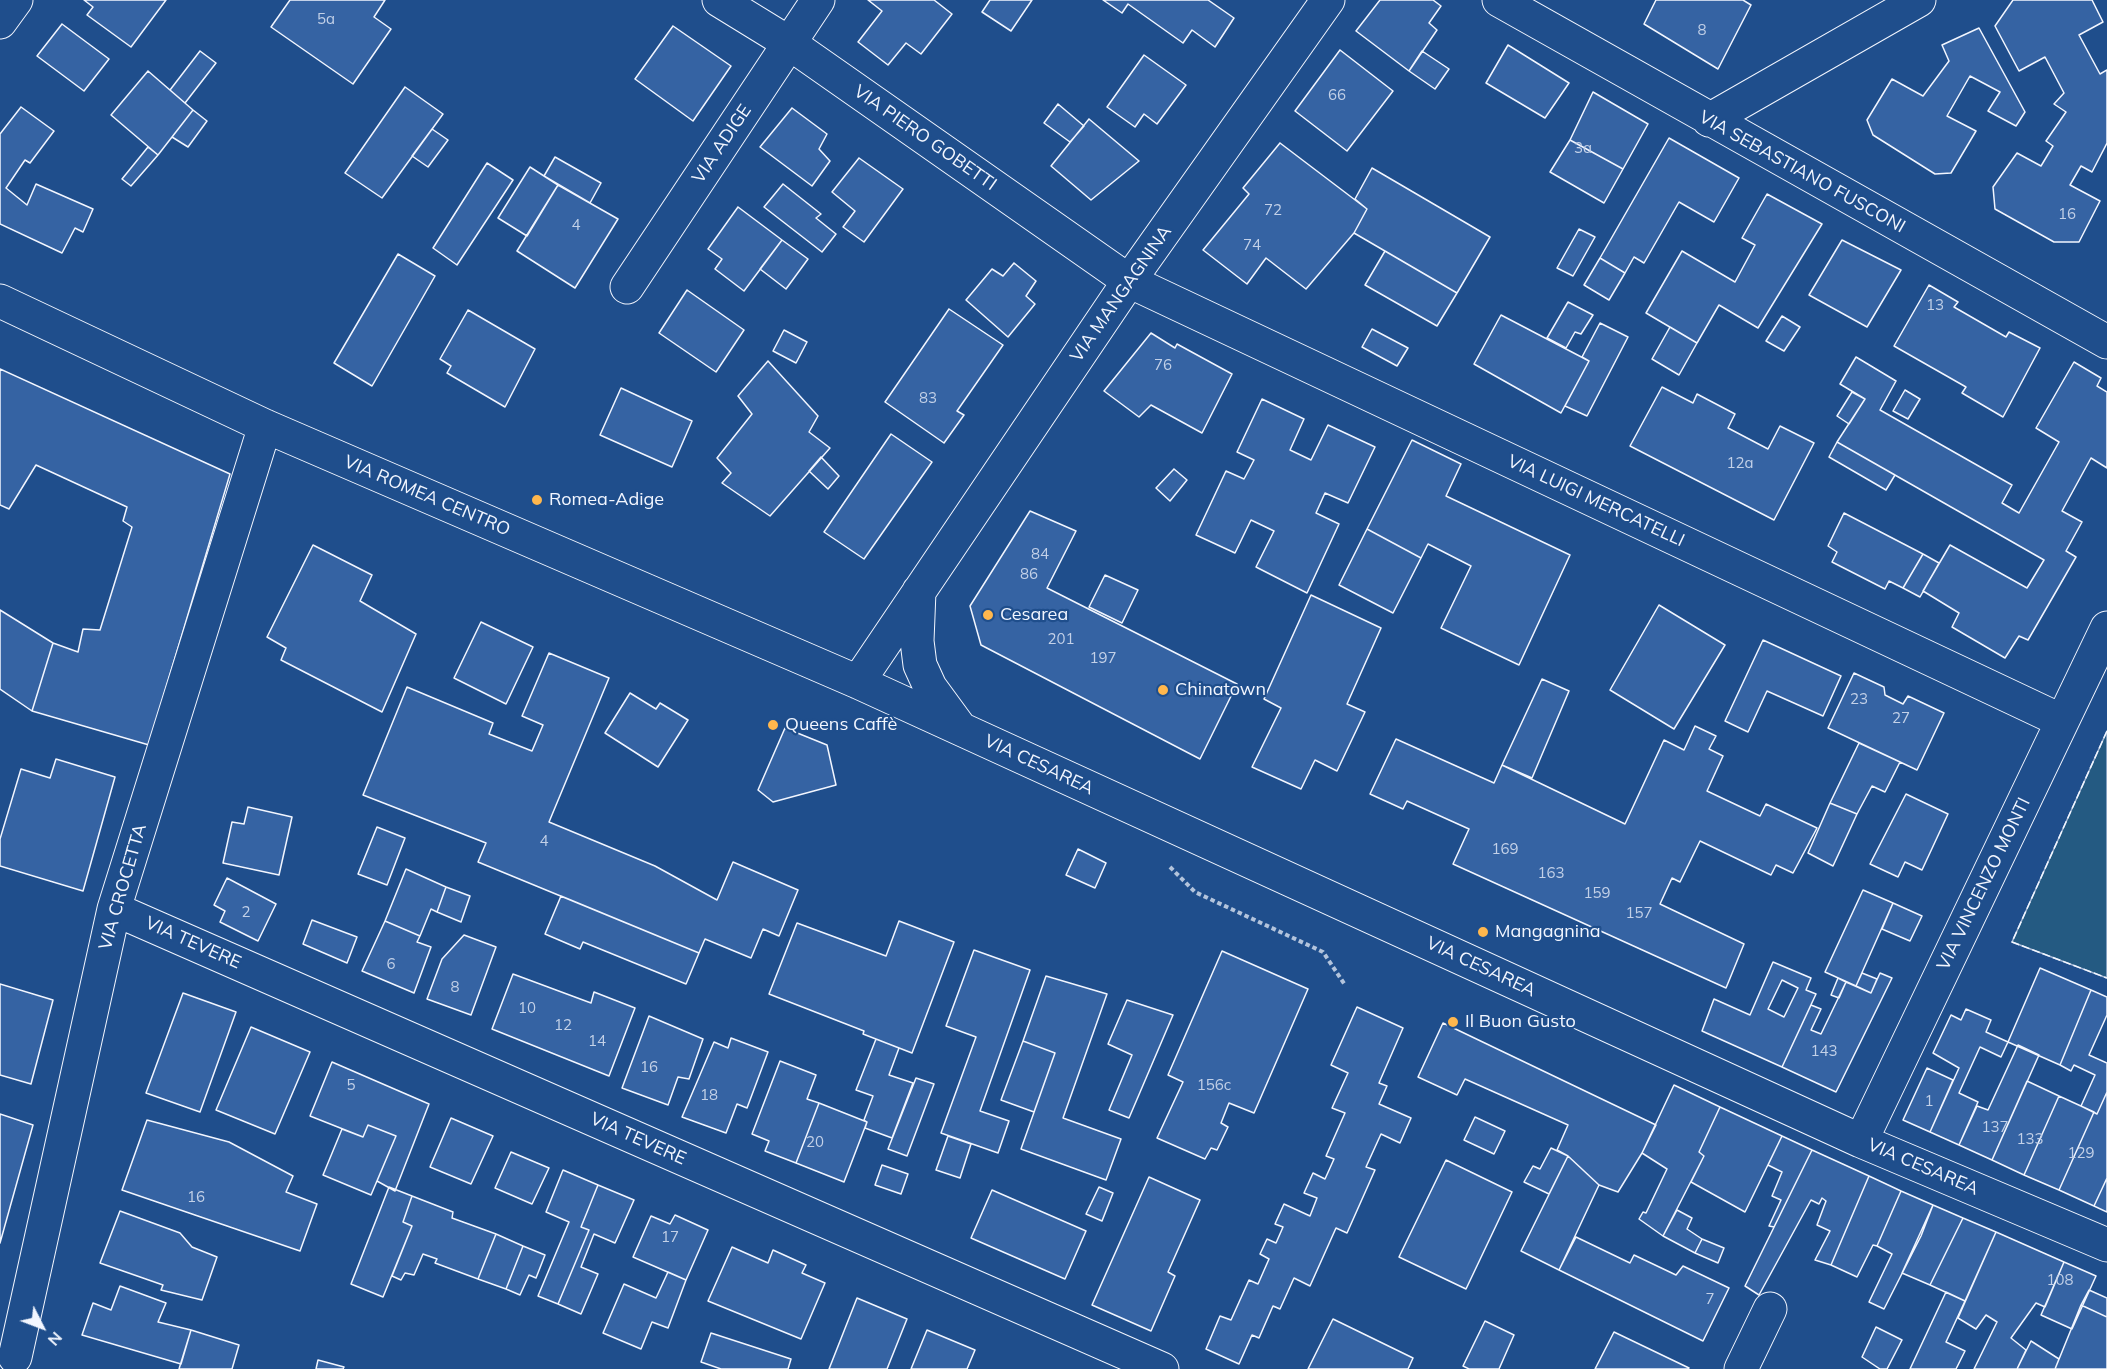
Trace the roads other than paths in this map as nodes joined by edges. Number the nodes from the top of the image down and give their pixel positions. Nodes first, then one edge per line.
1 (16, 0) edge
2 (719, 0) edge
3 (818, 0) edge
4 (1328, 0) edge
5 (1499, 0) edge
6 (1919, 0) edge
7 (0, 22) edge
8 (789, 43) junction
9 (1708, 120) junction
10 (1129, 281) junction
11 (627, 287) dead end
12 (0, 301) edge
13 (2107, 342) edge
14 (265, 426) junction
15 (919, 591) junction
16 (2107, 628) edge
17 (858, 682) junction
18 (2062, 721) junction
19 (961, 729) junction
20 (114, 909) junction
21 (1861, 1141) junction
22 (2107, 1245) edge
23 (1770, 1309) dead end
24 (13, 1358) edge
25 (1162, 1369) edge
26 (1741, 1369) edge

1 - 7 street
2 - 8 street, VIA PIERO GOBETTI
3 - 8 street, VIA ADIGE
4 - 10 street, VIA MANGAGNINA
5 - 9 street, VIA SEBASTIANO FUSCONI
6 - 9 street
8 - 10 street, VIA PIERO GOBETTI
8 - 11 street, VIA ADIGE
9 - 13 street, VIA SEBASTIANO FUSCONI
10 - 15 street, VIA MANGAGNINA
10 - 18 street, VIA LUIGI MERCATELLI
12 - 14 street, VIA ROMEA CENTRO
14 - 17 street, VIA ROMEA CENTRO
14 - 20 street, VIA CROCETTA
15 - 17 street, VIA MANGAGNINA
15 - 19 street
16 - 18 street, VIA VINCENZO MONTI
17 - 19 street, VIA CESAREA
18 - 21 street, VIA VINCENZO MONTI
19 - 21 street, VIA CESAREA
20 - 24 street, VIA CROCETTA
20 - 25 street, VIA TEVERE
21 - 22 street, VIA CESAREA
23 - 26 street

